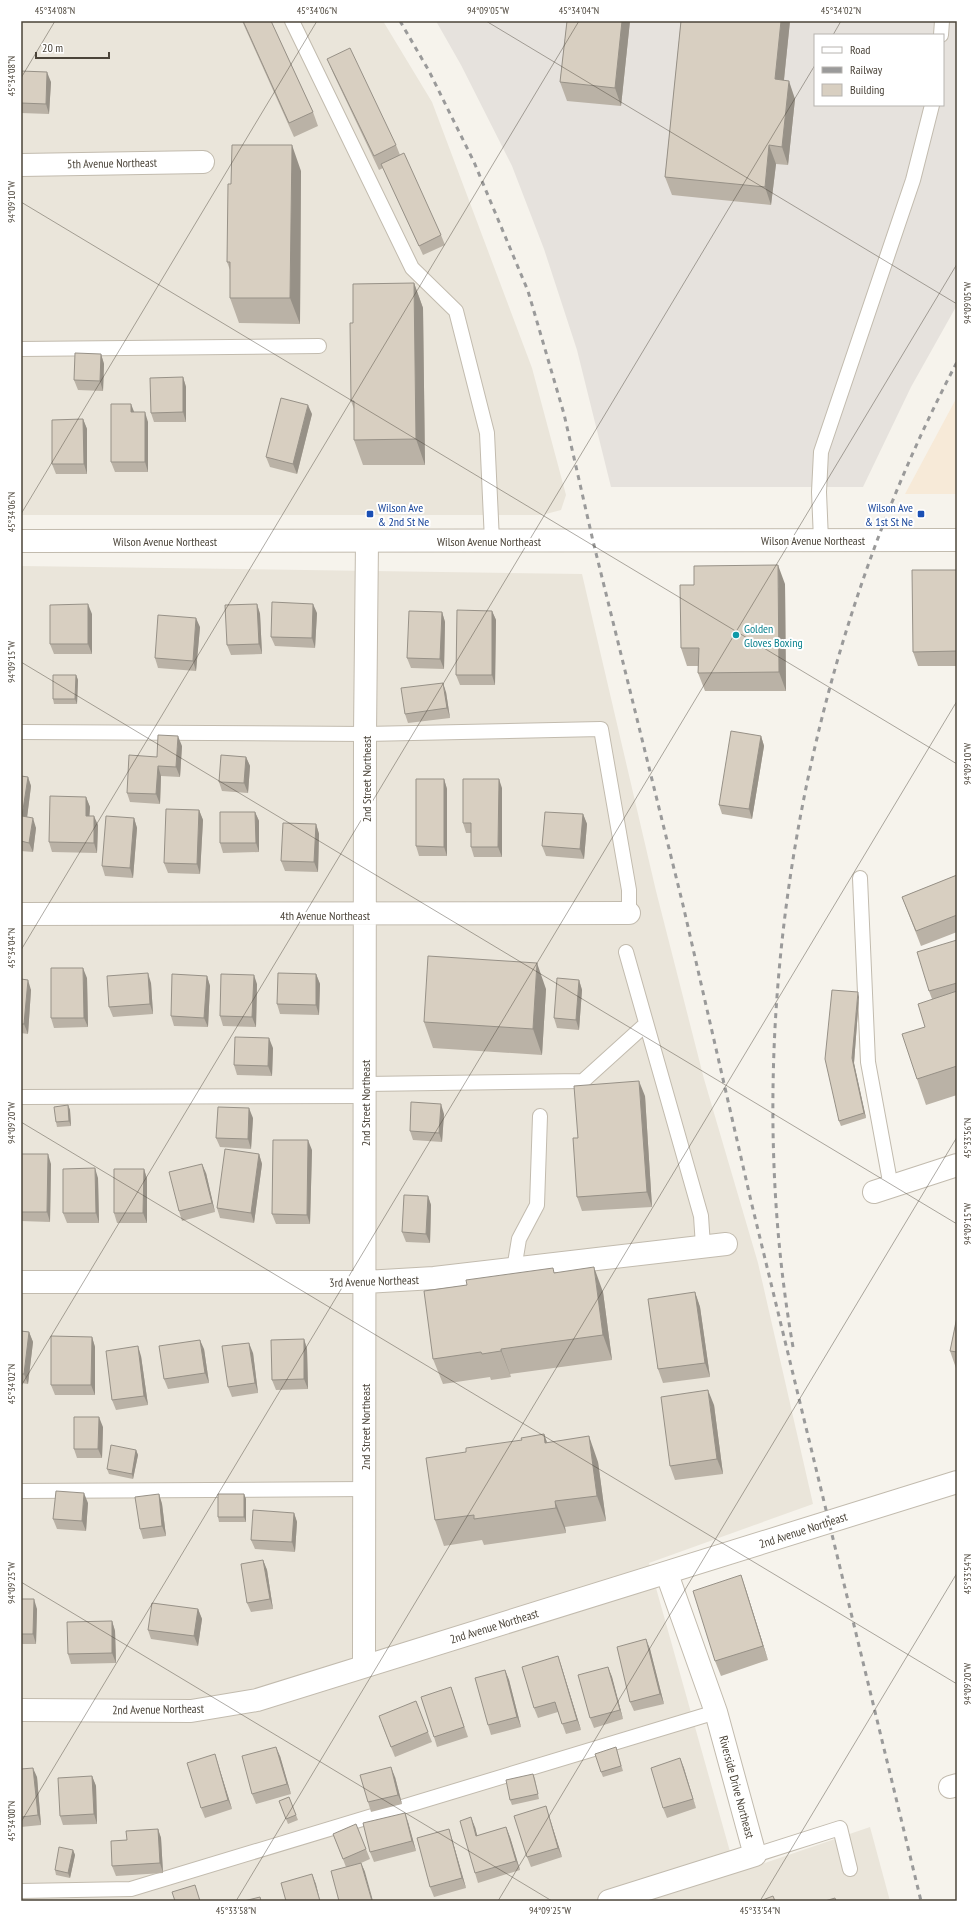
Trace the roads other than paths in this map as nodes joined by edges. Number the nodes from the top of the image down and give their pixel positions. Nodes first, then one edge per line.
1 (292, 21) edge
2 (942, 21) edge
3 (941, 34) edge
4 (932, 106) edge
5 (203, 162) dead end
6 (21, 165) edge
7 (319, 346) dead end
8 (21, 349) edge
9 (821, 540) junction
10 (957, 540) edge
11 (21, 541) edge
12 (367, 541) junction
13 (492, 541) junction
14 (21, 732) edge
15 (365, 734) junction
16 (860, 878) dead end
17 (629, 913) joint
18 (21, 914) edge
19 (366, 915) junction
20 (626, 952) dead end
21 (646, 1024) junction
22 (365, 1090) junction
23 (21, 1097) edge
24 (540, 1116) dead end
25 (957, 1166) edge
26 (882, 1190) joint
27 (726, 1244) dead end
28 (703, 1246) junction
29 (514, 1269) junction
30 (21, 1282) edge
31 (365, 1282) junction
32 (957, 1482) edge
33 (365, 1489) junction
34 (21, 1491) edge
35 (667, 1574) junction
36 (364, 1665) junction
37 (21, 1710) edge
38 (716, 1712) junction
39 (755, 1855) junction
40 (850, 1869) dead end
41 (21, 1891) edge
42 (609, 1901) edge

1 - 13 lane
2 - 3 lane
4 - 9 lane
5 - 6 street, 5th Avenue Northeast
7 - 8 lane
9 - 10 street, Wilson Avenue Northeast
9 - 13 street, Wilson Avenue Northeast
11 - 12 street, Wilson Avenue Northeast
12 - 13 street, Wilson Avenue Northeast
12 - 15 street, 2nd Street Northeast
14 - 15 lane
15 - 17 lane
15 - 19 street, 2nd Street Northeast
16 - 26 lane
17 - 19 street, 4th Avenue Northeast
18 - 19 street, 4th Avenue Northeast
19 - 22 street, 2nd Street Northeast
20 - 21 lane
21 - 22 lane
21 - 28 lane
22 - 23 lane
22 - 31 street, 2nd Street Northeast
24 - 29 lane
25 - 26 street
27 - 28 street, 3rd Avenue Northeast
28 - 29 street, 3rd Avenue Northeast
29 - 31 street, 3rd Avenue Northeast
30 - 31 street, 3rd Avenue Northeast
31 - 33 street, 2nd Street Northeast
32 - 35 street, 2nd Avenue Northeast
33 - 34 lane
33 - 36 street, 2nd Street Northeast
35 - 36 street, 2nd Avenue Northeast
35 - 38 street, Riverside Drive Northeast
36 - 37 street, 2nd Avenue Northeast
38 - 39 street, Riverside Drive Northeast
38 - 41 lane
39 - 40 lane
39 - 42 street, Riverside Drive Northeast

